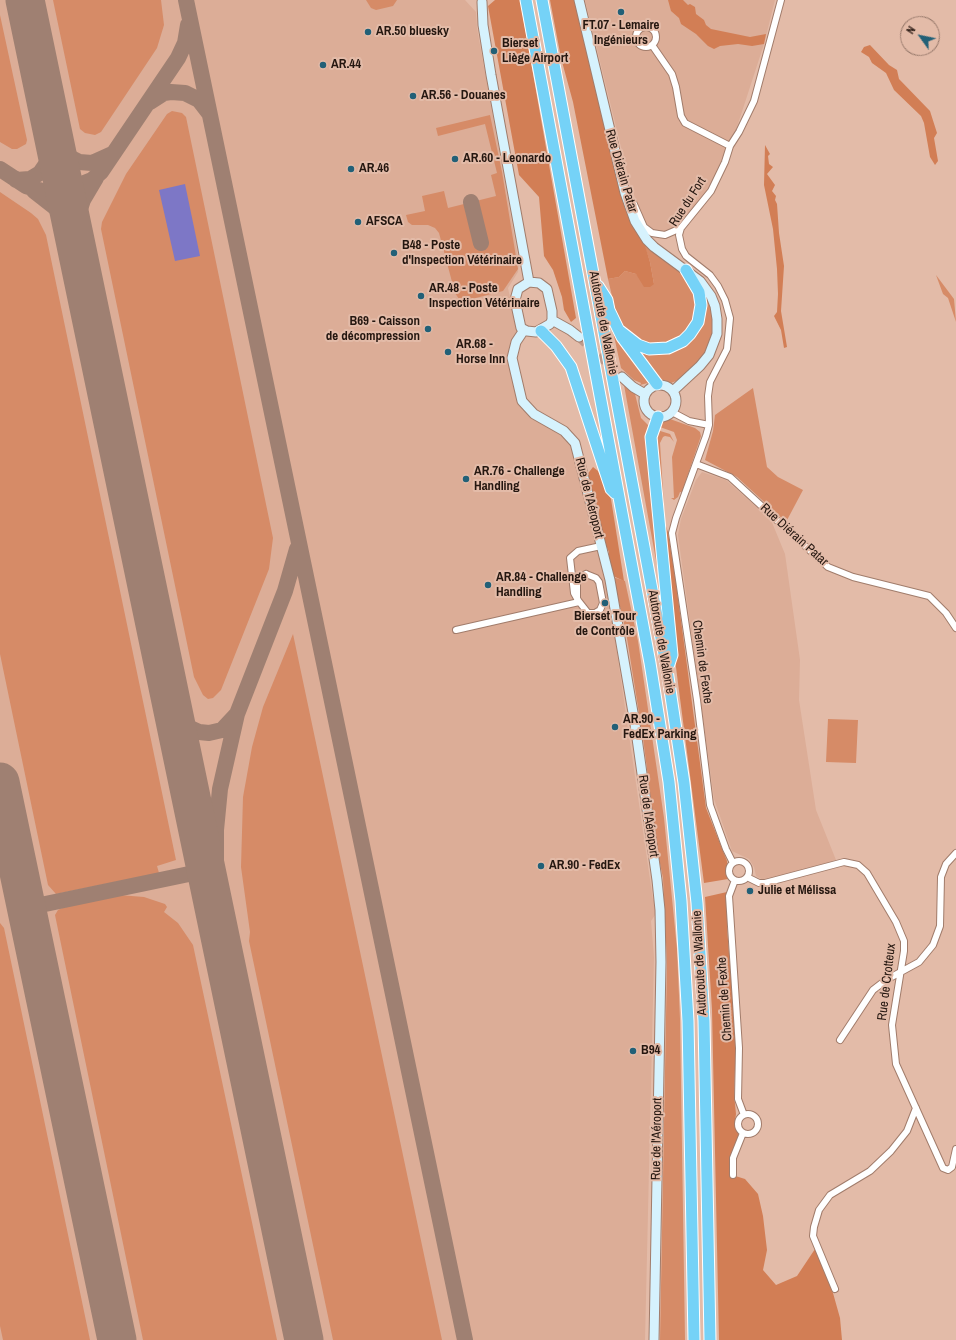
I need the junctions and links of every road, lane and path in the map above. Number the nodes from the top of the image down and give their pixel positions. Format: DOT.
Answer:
graph roads {
  1 [pos="526,0"];
  2 [pos="542,0"];
  3 [pos="579,0"];
  4 [pos="781,0"];
  5 [pos="482,1"];
  6 [pos="652,45"];
  7 [pos="730,146"];
  8 [pos="624,193"];
  9 [pos="681,228"];
  10 [pos="686,270"];
  11 [pos="529,282"];
  12 [pos="595,282"];
  13 [pos="552,320"];
  14 [pos="524,330"];
  15 [pos="541,330"];
  16 [pos="620,331"];
  17 [pos="579,337"];
  18 [pos="622,377"];
  19 [pos="657,384"];
  20 [pos="673,391"];
  21 [pos="645,394"];
  22 [pos="672,412"];
  23 [pos="658,417"];
  24 [pos="709,425"];
  25 [pos="696,464"];
  26 [pos="620,498"];
  27 [pos="601,546"];
  28 [pos="579,602"];
  29 [pos="956,628"];
  30 [pos="456,630"];
  31 [pos="667,670"];
  32 [pos="956,853"];
  33 [pos="734,863"];
  34 [pos="747,877"];
  35 [pos="735,880"];
  36 [pos="901,971"];
  37 [pos="840,1040"];
  38 [pos="916,1108"];
  39 [pos="744,1115"];
  40 [pos="743,1134"];
  41 [pos="956,1149"];
  42 [pos="733,1175"];
  43 [pos="835,1289"];
  44 [pos="654,1340"];
  45 [pos="694,1340"];
  46 [pos="710,1340"];
  1 -- 26 [label="highway, Autoroute de Wallonie"];
  2 -- 12 [label="highway, Autoroute de Wallonie"];
  3 -- 8 [label="street, Rue Diérain Patar"];
  4 -- 7 [label="street, Rue du Fort"];
  5 -- 11 [label="street"];
  6 -- 7 [label="street"];
  7 -- 9 [label="street, Rue du Fort"];
  8 -- 9 [label="street"];
  8 -- 10 [label="street, Rue Diérain Patar"];
  9 -- 24 [label="street, Rue du Fort"];
  10 -- 16 [label="highway"];
  10 -- 20 [label="street, Rue Diérain Patar"];
  11 -- 13 [label="street"];
  11 -- 14 [label="street"];
  12 -- 16 [label="highway"];
  12 -- 31 [label="highway, Autoroute de Wallonie"];
  13 -- 15 [label="street"];
  13 -- 17 [label="street"];
  14 -- 15 [label="street"];
  14 -- 27 [label="street, Rue de l'Aéroport"];
  15 -- 26 [label="highway"];
  16 -- 19 [label="highway"];
  18 -- 21 [label="street"];
  19 -- 20 [label="street"];
  19 -- 21 [label="street"];
  20 -- 22 [label="street"];
  21 -- 23 [label="street"];
  22 -- 23 [label="street"];
  22 -- 24 [label="street"];
  23 -- 31 [label="highway"];
  24 -- 25 [label="street, Rue du Fort"];
  25 -- 29 [label="street, Rue Diérain Patar"];
  25 -- 33 [label="street, Chemin de Fexhe"];
  26 -- 45 [label="highway, Autoroute de Wallonie"];
  27 -- 28 [label="street"];
  27 -- 44 [label="street, Rue de l'Aéroport"];
  28 -- 28 [label="street"];
  28 -- 30 [label="street"];
  31 -- 46 [label="highway, Autoroute de Wallonie"];
  32 -- 36 [label="street"];
  33 -- 34 [label="street"];
  33 -- 35 [label="street, Chemin de Fexhe"];
  34 -- 35 [label="street"];
  34 -- 36 [label="street, Rue de Crotteux"];
  35 -- 39 [label="street, Chemin de Fexhe"];
  36 -- 37 [label="street"];
  36 -- 38 [label="street, Rue de Crotteux"];
  38 -- 41 [label="street, Rue de Crotteux"];
  38 -- 43 [label="street"];
  39 -- 40 [label="street, Chemin de Fexhe"];
  39 -- 40 [label="street"];
  40 -- 42 [label="street, Chemin de Fexhe"];
}
